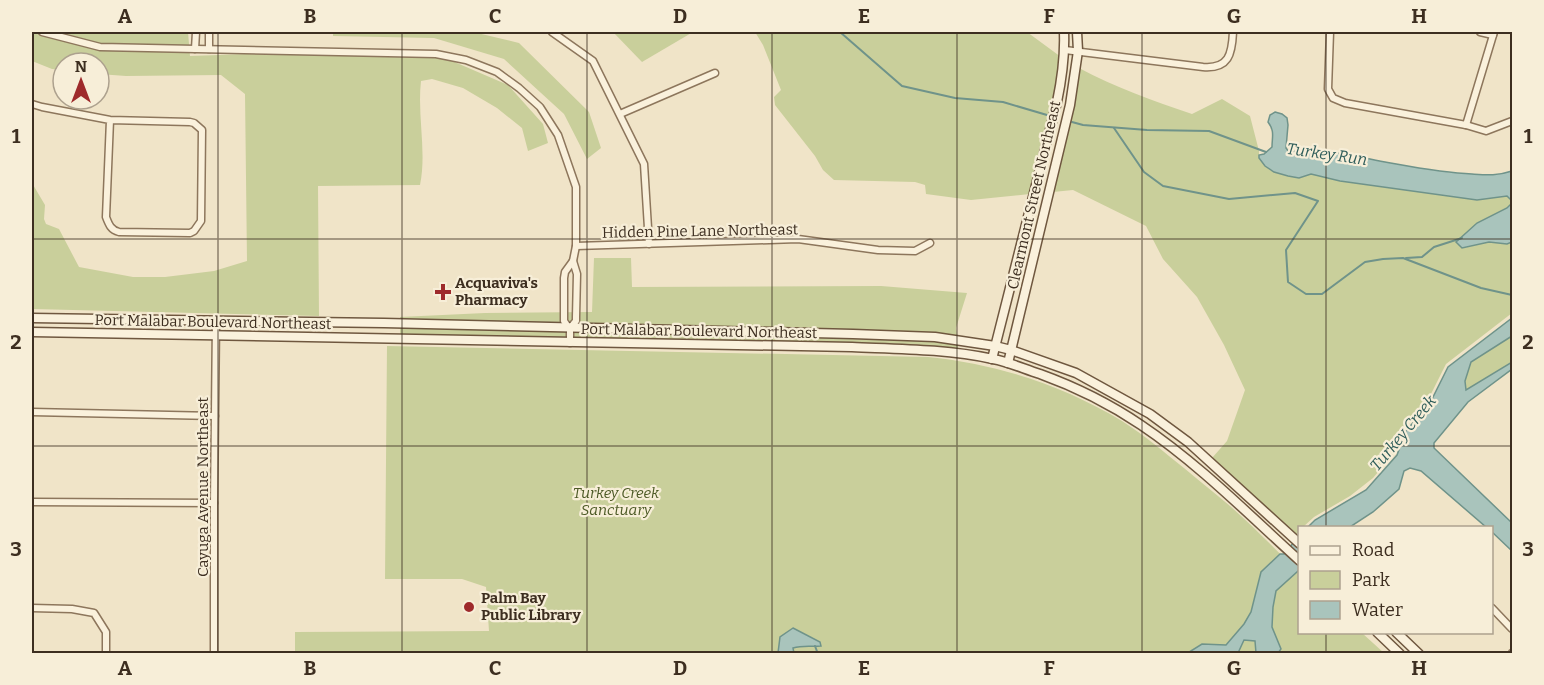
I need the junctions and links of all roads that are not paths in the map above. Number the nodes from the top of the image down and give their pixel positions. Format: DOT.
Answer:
graph roads {
  1 [pos="42,32"];
  2 [pos="196,32"];
  3 [pos="210,32"];
  4 [pos="552,32"];
  5 [pos="1064,32"];
  6 [pos="1077,32"];
  7 [pos="1233,32"];
  8 [pos="1330,32"];
  9 [pos="1480,32"];
  10 [pos="1493,33"];
  11 [pos="195,49"];
  12 [pos="209,49"];
  13 [pos="1065,50"];
  14 [pos="1078,51"];
  15 [pos="715,73"];
  16 [pos="32,104"];
  17 [pos="620,114"];
  18 [pos="110,120"];
  19 [pos="1512,121"];
  20 [pos="1466,125"];
  21 [pos="930,243"];
  22 [pos="649,244"];
  23 [pos="576,246"];
  24 [pos="573,261"];
  25 [pos="32,318"];
  26 [pos="216,321"];
  27 [pos="321,322"];
  28 [pos="570,328"];
  29 [pos="32,332"];
  30 [pos="216,336"];
  31 [pos="321,337"];
  32 [pos="570,343"];
  33 [pos="995,346"];
  34 [pos="1011,350"];
  35 [pos="992,359"];
  36 [pos="1008,363"];
  37 [pos="1076,373"];
  38 [pos="1070,385"];
  39 [pos="32,412"];
  40 [pos="1150,414"];
  41 [pos="215,416"];
  42 [pos="1141,424"];
  43 [pos="32,502"];
  44 [pos="214,503"];
  45 [pos="1298,543"];
  46 [pos="1298,560"];
  47 [pos="32,608"];
  48 [pos="1493,610"];
  49 [pos="1512,629"];
  50 [pos="1378,634"];
  51 [pos="1397,634"];
  52 [pos="106,654"];
  53 [pos="214,654"];
  54 [pos="1400,654"];
  55 [pos="1419,654"];
  1 -- 11 [label="street"];
  2 -- 11 [label="street"];
  3 -- 12 [label="street"];
  4 -- 17 [label="street"];
  5 -- 13 [label="street, Clearmont Street Northeast"];
  6 -- 14 [label="street, Clearmont Street Northeast"];
  7 -- 14 [label="street"];
  8 -- 20 [label="street"];
  9 -- 10 [label="street"];
  10 -- 20 [label="street"];
  11 -- 12 [label="street"];
  12 -- 23 [label="street"];
  13 -- 14 [label="street"];
  13 -- 33 [label="street, Clearmont Street Northeast"];
  14 -- 34 [label="street, Clearmont Street Northeast"];
  15 -- 17 [label="street"];
  16 -- 18 [label="street"];
  17 -- 22 [label="street"];
  18 -- 18 [label="street"];
  19 -- 20 [label="street"];
  21 -- 22 [label="street, Hidden Pine Lane Northeast"];
  22 -- 23 [label="street, Hidden Pine Lane Northeast"];
  23 -- 24 [label="street"];
  24 -- 28 [label="street"];
  24 -- 28 [label="street"];
  25 -- 26 [label="street, Port Malabar Boulevard Northeast"];
  26 -- 27 [label="street, Port Malabar Boulevard Northeast"];
  26 -- 30 [label="street, Cayuga Avenue Northeast"];
  27 -- 28 [label="street, Port Malabar Boulevard Northeast"];
  27 -- 31 [label="street"];
  28 -- 32 [label="street"];
  28 -- 33 [label="street, Port Malabar Boulevard Northeast"];
  29 -- 30 [label="street, Port Malabar Boulevard Northeast"];
  30 -- 31 [label="street, Port Malabar Boulevard Northeast"];
  30 -- 41 [label="street, Cayuga Avenue Northeast"];
  31 -- 32 [label="street, Port Malabar Boulevard Northeast"];
  32 -- 35 [label="street, Port Malabar Boulevard Northeast"];
  33 -- 34 [label="street, Port Malabar Boulevard Northeast"];
  33 -- 35 [label="street, Clearmont Street Northeast"];
  34 -- 36 [label="street, Clearmont Street Northeast"];
  34 -- 37 [label="street, Port Malabar Boulevard Northeast"];
  35 -- 36 [label="street, Port Malabar Boulevard Northeast"];
  36 -- 38 [label="street, Port Malabar Boulevard Northeast"];
  37 -- 38 [label="street"];
  37 -- 40 [label="street, Port Malabar Boulevard Northeast"];
  38 -- 42 [label="street, Port Malabar Boulevard Northeast"];
  39 -- 41 [label="street"];
  40 -- 42 [label="street"];
  40 -- 45 [label="street, Port Malabar Boulevard Northeast"];
  41 -- 44 [label="street, Cayuga Avenue Northeast"];
  42 -- 46 [label="street, Port Malabar Boulevard Northeast"];
  43 -- 44 [label="street"];
  44 -- 53 [label="street, Cayuga Avenue Northeast"];
  47 -- 52 [label="street"];
  48 -- 49 [label="street"];
  50 -- 54 [label="street"];
  51 -- 55 [label="street"];
}
